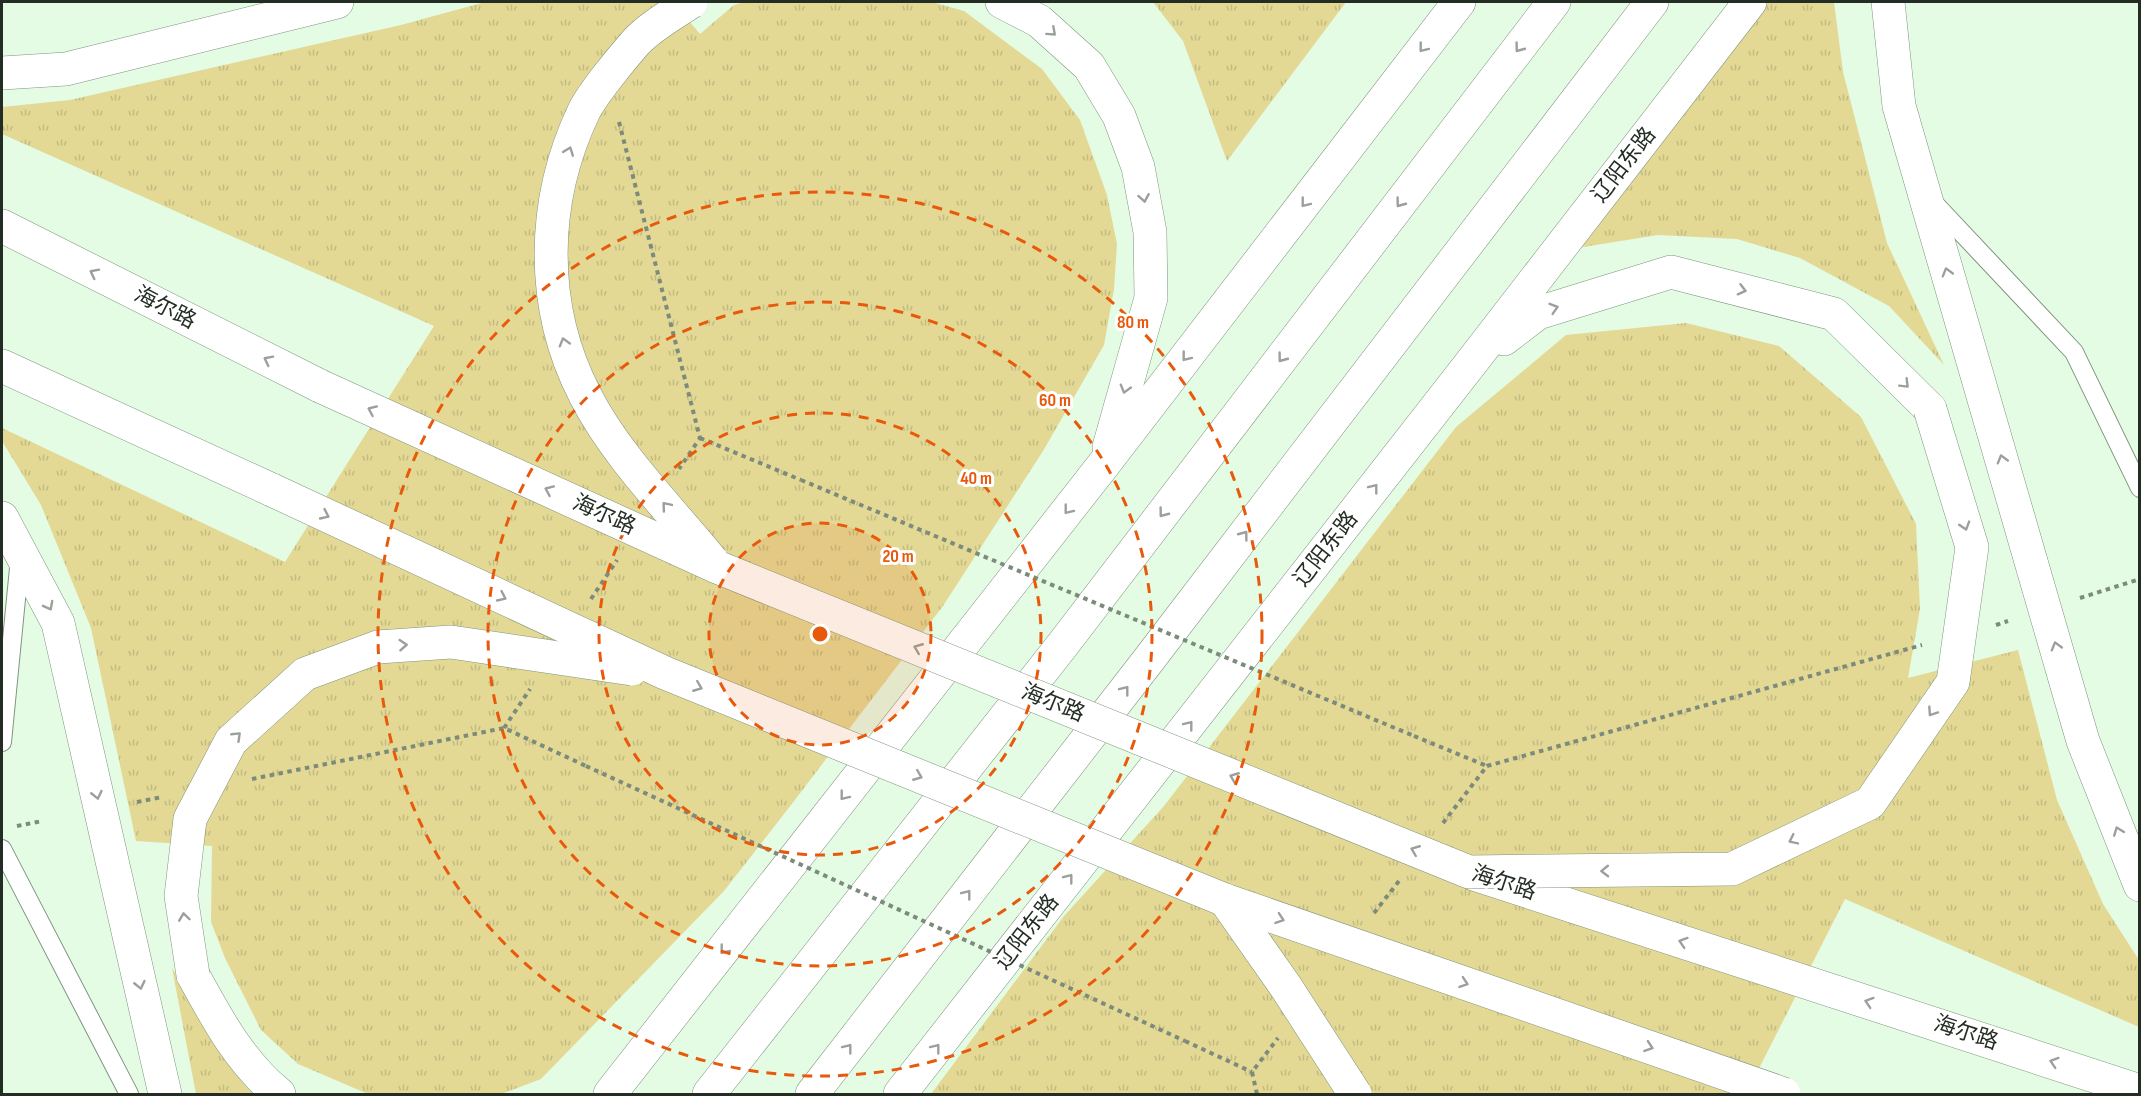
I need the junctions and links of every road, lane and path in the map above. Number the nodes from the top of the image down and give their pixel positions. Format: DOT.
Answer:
graph roads {
  1 [pos="337,2"];
  2 [pos="691,2"];
  3 [pos="1002,2"];
  4 [pos="1459,2"];
  5 [pos="1554,2"];
  6 [pos="1652,2"];
  7 [pos="1750,2"];
  8 [pos="1888,2"];
  9 [pos="2,73"];
  10 [pos="616,110"];
  11 [pos="1924,192"];
  12 [pos="2,226"];
  13 [pos="1471,363"];
  14 [pos="2,366"];
  15 [pos="700,438"];
  16 [pos="1104,464"];
  17 [pos="674,477"];
  18 [pos="2139,488"];
  19 [pos="2,518"];
  20 [pos="20,553"];
  21 [pos="621,554"];
  22 [pos="717,567"];
  23 [pos="2139,579"];
  24 [pos="2080,598"];
  25 [pos="589,603"];
  26 [pos="2008,621"];
  27 [pos="1986,627"];
  28 [pos="1932,643"];
  29 [pos="665,674"];
  30 [pos="536,680"];
  31 [pos="504,729"];
  32 [pos="2,742"];
  33 [pos="240,782"];
  34 [pos="171,795"];
  35 [pos="137,802"];
  36 [pos="42,821"];
  37 [pos="12,828"];
  38 [pos="2,849"];
  39 [pos="1469,873"];
  40 [pos="2139,885"];
  41 [pos="1225,900"];
  42 [pos="2125,1085"];
  43 [pos="901,1093"];
  44 [pos="129,1095"];
  45 [pos="165,1095"];
  46 [pos="279,1095"];
  47 [pos="610,1095"];
  48 [pos="709,1095"];
  49 [pos="812,1095"];
  50 [pos="1257,1095"];
  51 [pos="1355,1095"];
  52 [pos="1784,1095"];
  1 -- 9 [label="main road"];
  22 -- 2 [label="main road, one-way, bridge"];
  3 -- 16 [label="main road, one-way"];
  4 -- 16 [label="main road, one-way"];
  5 -- 48 [label="main road, one-way"];
  49 -- 6 [label="main road, one-way"];
  7 -- 13 [label="main road, 辽阳东路"];
  8 -- 11 [label="main road"];
  10 -- 15 [label="path"];
  11 -- 18 [label="lane"];
  40 -- 11 [label="main road, one-way"];
  22 -- 12 [label="main road, 海尔路, one-way, bridge"];
  13 -- 39 [label="main road, one-way, bridge"];
  43 -- 13 [label="main road, 辽阳东路, one-way"];
  14 -- 29 [label="main road, one-way, bridge"];
  15 -- 17 [label="path"];
  15 -- 28 [label="path, bridge"];
  16 -- 47 [label="main road, one-way"];
  19 -- 20 [label="main road"];
  20 -- 32 [label="lane"];
  20 -- 45 [label="main road, one-way"];
  21 -- 25 [label="path"];
  39 -- 22 [label="main road, 海尔路, one-way, bridge"];
  23 -- 24 [label="path"];
  26 -- 27 [label="path"];
  29 -- 41 [label="main road, one-way, bridge"];
  46 -- 29 [label="main road, one-way, bridge"];
  30 -- 31 [label="path"];
  31 -- 33 [label="path"];
  31 -- 50 [label="path, bridge"];
  34 -- 35 [label="path"];
  36 -- 37 [label="path"];
  38 -- 44 [label="lane"];
  42 -- 39 [label="main road, 海尔路, one-way"];
  41 -- 51 [label="main road, bridge"];
  41 -- 52 [label="main road, one-way, bridge"];
}
